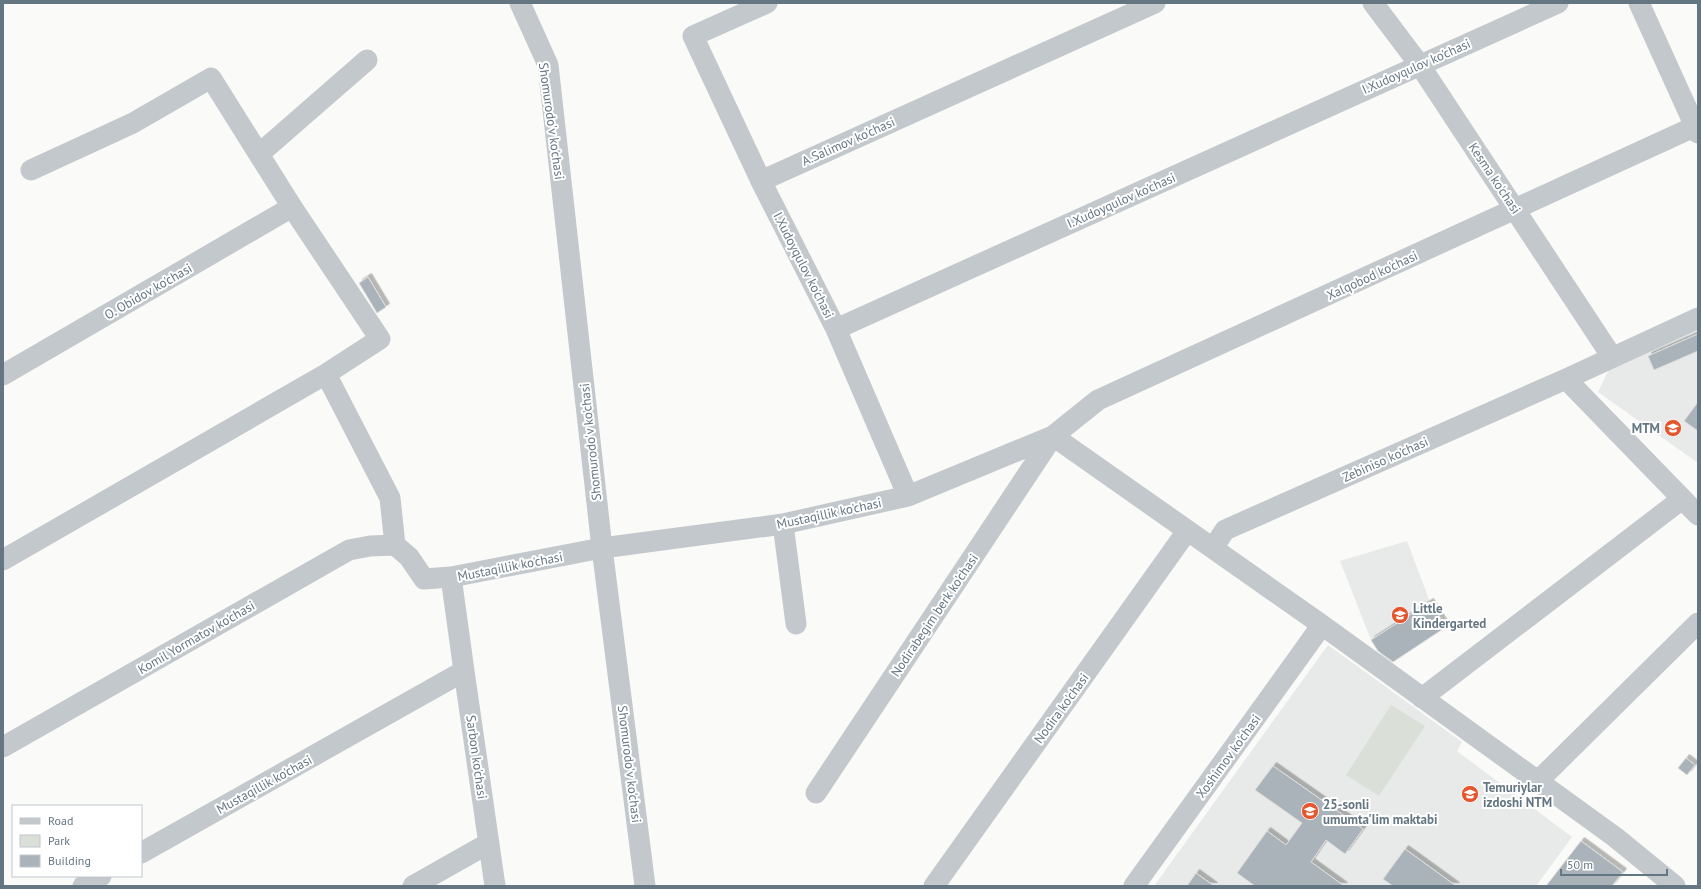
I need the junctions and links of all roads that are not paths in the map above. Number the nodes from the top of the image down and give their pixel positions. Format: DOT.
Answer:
graph roads {
  1 [pos="520,3"];
  2 [pos="767,3"];
  3 [pos="1155,3"];
  4 [pos="1373,3"];
  5 [pos="1558,3"];
  6 [pos="1639,3"];
  7 [pos="367,60"];
  8 [pos="1419,64"];
  9 [pos="1697,128"];
  10 [pos="259,154"];
  11 [pos="31,170"];
  12 [pos="761,181"];
  13 [pos="292,207"];
  14 [pos="1516,209"];
  15 [pos="1698,318"];
  16 [pos="836,329"];
  17 [pos="1612,358"];
  18 [pos="326,374"];
  19 [pos="3,375"];
  20 [pos="1566,379"];
  21 [pos="1053,436"];
  22 [pos="908,496"];
  23 [pos="1682,499"];
  24 [pos="1698,515"];
  25 [pos="783,524"];
  26 [pos="1187,531"];
  27 [pos="395,545"];
  28 [pos="602,548"];
  29 [pos="1213,548"];
  30 [pos="3,560"];
  31 [pos="451,577"];
  32 [pos="1698,623"];
  33 [pos="796,624"];
  34 [pos="1322,625"];
  35 [pos="464,671"];
  36 [pos="1422,698"];
  37 [pos="3,747"];
  38 [pos="1538,781"];
  39 [pos="816,793"];
  40 [pos="489,843"];
  41 [pos="142,852"];
  42 [pos="99,877"];
  43 [pos="83,886"];
  44 [pos="413,886"];
  45 [pos="495,886"];
  46 [pos="645,886"];
  47 [pos="934,886"];
  48 [pos="1134,886"];
  49 [pos="1675,886"];
  1 -- 28 [label="street, Shomurodo'v ko'chasi"];
  2 -- 12 [label="street"];
  3 -- 12 [label="street, A.Salimov ko'chasi"];
  4 -- 8 [label="street, Kesma ko'chasi"];
  5 -- 8 [label="street, I.Xudoyqulov ko'chasi"];
  6 -- 9 [label="street"];
  7 -- 10 [label="street"];
  8 -- 14 [label="street, Kesma ko'chasi"];
  8 -- 16 [label="street, I.Xudoyqulov ko'chasi"];
  9 -- 14 [label="street, Xalqobod ko'chasi"];
  10 -- 11 [label="street"];
  10 -- 13 [label="street"];
  12 -- 16 [label="street, I.Xudoyqulov ko'chasi"];
  13 -- 18 [label="street"];
  13 -- 19 [label="street, O. Obidov ko'chasi"];
  14 -- 17 [label="street, Kesma ko'chasi"];
  14 -- 21 [label="street, Xalqobod ko'chasi"];
  15 -- 17 [label="street, Zebiniso ko'chasi"];
  16 -- 22 [label="street"];
  17 -- 20 [label="street, Zebiniso ko'chasi"];
  18 -- 27 [label="street"];
  18 -- 30 [label="street"];
  20 -- 23 [label="street"];
  20 -- 29 [label="street, Zebiniso ko'chasi"];
  21 -- 22 [label="street, Mustaqillik ko'chasi"];
  21 -- 26 [label="street"];
  21 -- 39 [label="street, Nodirabegim berk ko'chasi"];
  22 -- 25 [label="street, Mustaqillik ko'chasi"];
  23 -- 24 [label="street"];
  23 -- 36 [label="street"];
  25 -- 28 [label="street, Mustaqillik ko'chasi"];
  25 -- 33 [label="street"];
  26 -- 29 [label="street"];
  26 -- 47 [label="street, Nodira ko'chasi"];
  27 -- 31 [label="street"];
  27 -- 37 [label="street, Komil Yormatov ko'chasi"];
  28 -- 31 [label="street, Mustaqillik ko'chasi"];
  28 -- 46 [label="street, Shomurodo'v ko'chasi"];
  29 -- 34 [label="street"];
  31 -- 35 [label="street, Mustaqillik ko'chasi"];
  32 -- 38 [label="street"];
  34 -- 36 [label="street"];
  34 -- 48 [label="street, Xoshimov ko'chasi"];
  35 -- 40 [label="street, Sarbon ko'chasi"];
  35 -- 41 [label="street, Mustaqillik ko'chasi"];
  36 -- 38 [label="street"];
  38 -- 49 [label="street"];
  40 -- 44 [label="street"];
  40 -- 45 [label="street, Sarbon ko'chasi"];
  42 -- 43 [label="street"];
}
